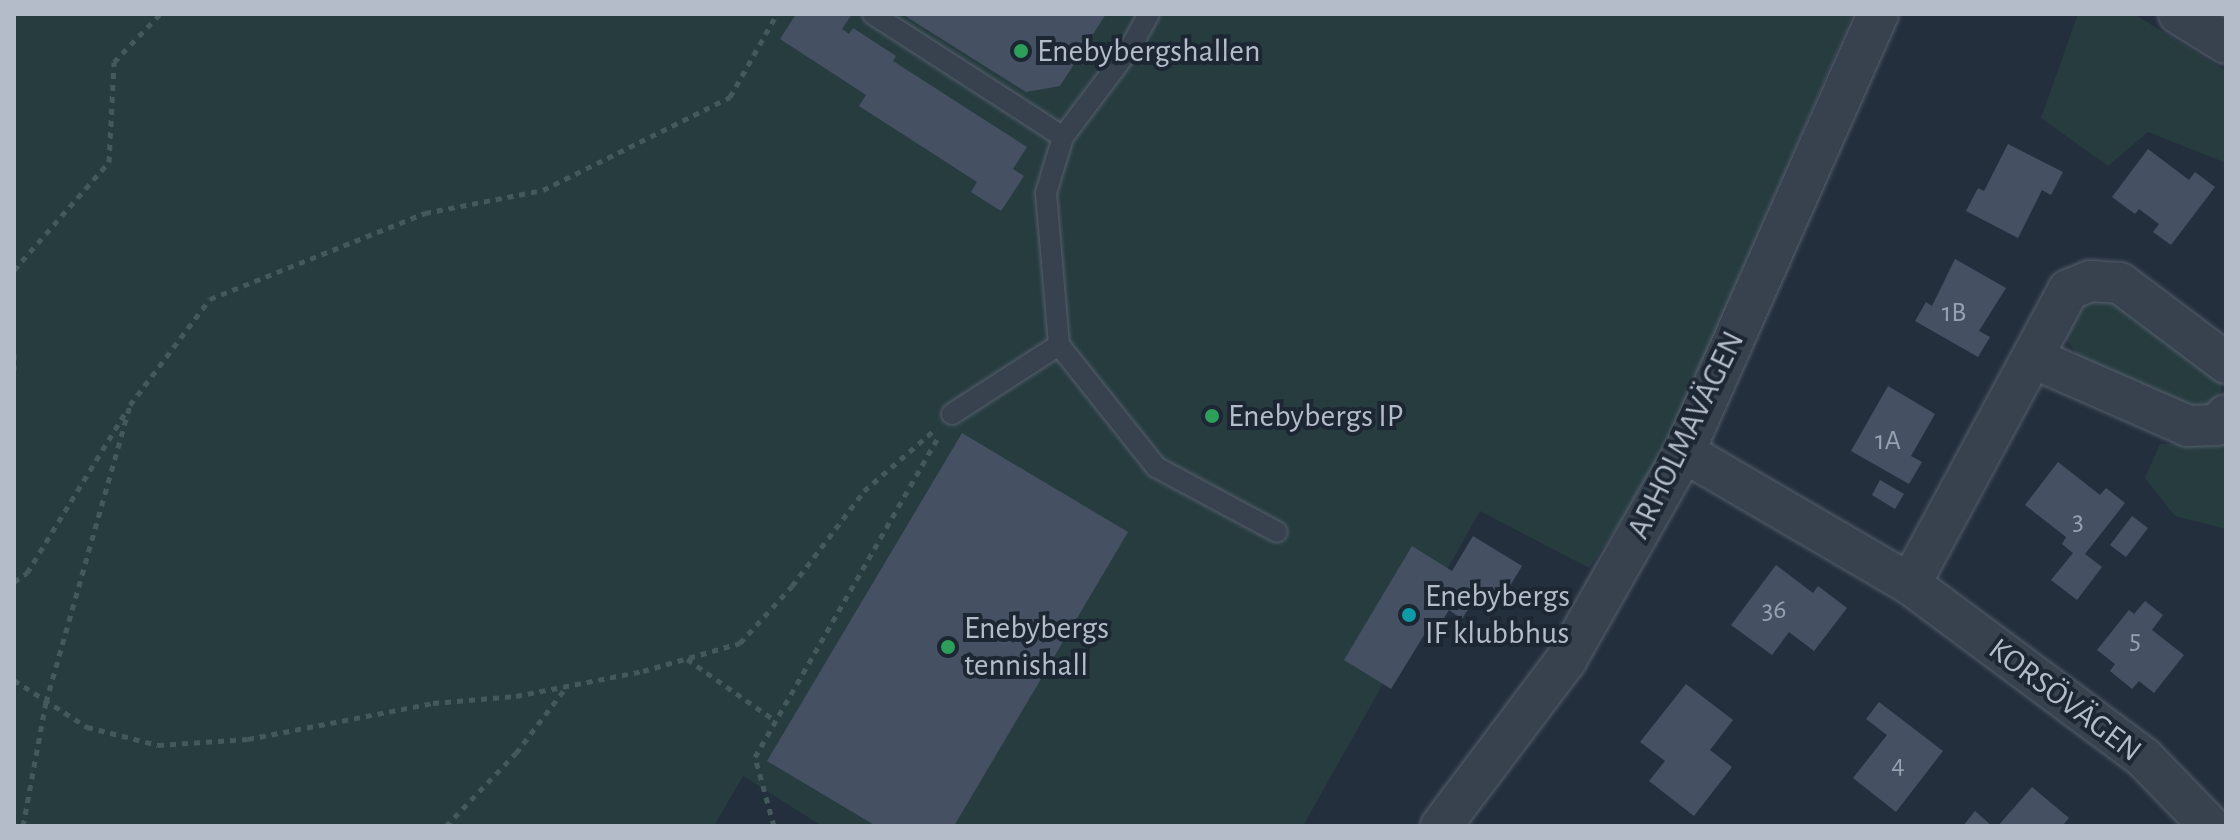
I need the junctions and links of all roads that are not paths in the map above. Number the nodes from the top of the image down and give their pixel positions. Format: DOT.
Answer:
graph roads {
  1 [pos="873,14"];
  2 [pos="1149,14"];
  3 [pos="1878,14"];
  4 [pos="2179,14"];
  5 [pos="2226,43"];
  6 [pos="1063,137"];
  7 [pos="1059,345"];
  8 [pos="2033,358"];
  9 [pos="2226,363"];
  10 [pos="952,414"];
  11 [pos="2226,415"];
  12 [pos="1684,452"];
  13 [pos="1277,532"];
  14 [pos="1910,584"];
  15 [pos="1441,826"];
  16 [pos="2210,826"];
  1 -- 6 [label="lane"];
  2 -- 6 [label="lane"];
  3 -- 12 [label="street, ARHOLMAVÄGEN"];
  4 -- 5 [label="street"];
  6 -- 7 [label="lane"];
  7 -- 10 [label="lane"];
  7 -- 13 [label="lane"];
  8 -- 9 [label="street"];
  8 -- 11 [label="street"];
  8 -- 14 [label="street"];
  12 -- 14 [label="street, KORSÖVÄGEN"];
  12 -- 15 [label="street, ARHOLMAVÄGEN"];
  14 -- 16 [label="street, KORSÖVÄGEN"];
}
